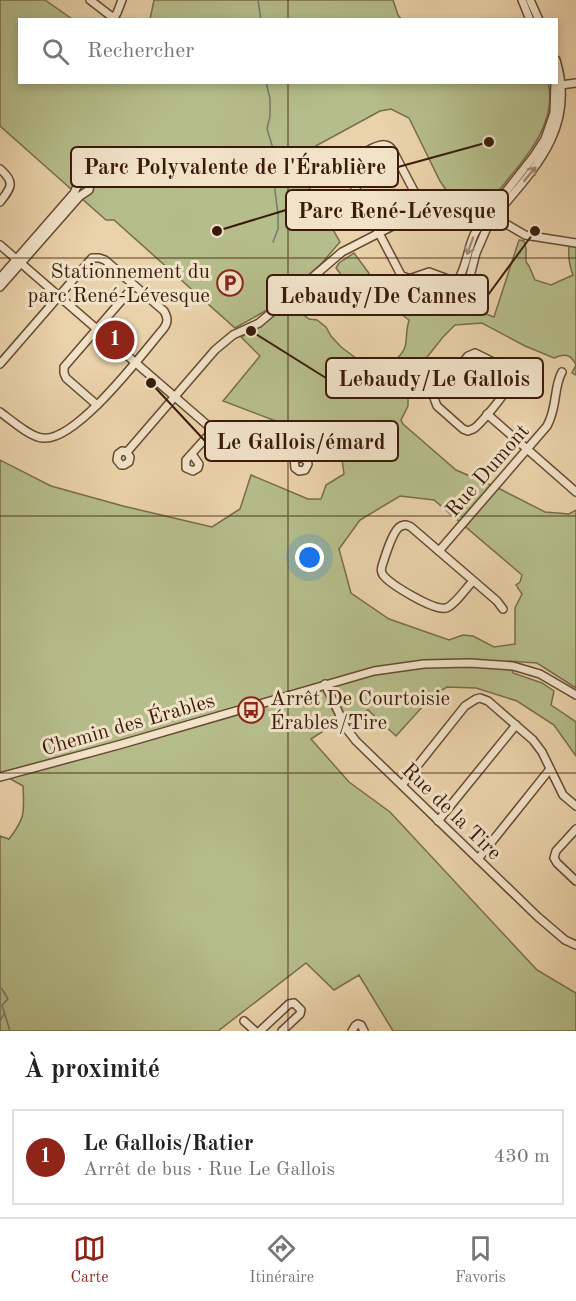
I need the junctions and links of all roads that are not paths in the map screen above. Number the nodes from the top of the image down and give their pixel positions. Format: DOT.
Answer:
graph roads {
  1 [pos="90,0"];
  2 [pos="122,0"];
  3 [pos="522,0"];
  4 [pos="530,0"];
  5 [pos="113,18"];
  6 [pos="114,18"];
  7 [pos="529,18"];
  8 [pos="538,18"];
  9 [pos="576,83"];
  10 [pos="558,84"];
  11 [pos="0,169"];
  12 [pos="0,202"];
  13 [pos="424,210"];
  14 [pos="490,215"];
  15 [pos="379,232"];
  16 [pos="576,243"];
  17 [pos="0,245"];
  18 [pos="19,261"];
  19 [pos="0,278"];
  20 [pos="134,286"];
  21 [pos="0,287"];
  22 [pos="58,296"];
  23 [pos="97,329"];
  24 [pos="135,363"];
  25 [pos="0,364"];
  26 [pos="562,372"];
  27 [pos="175,397"];
  28 [pos="97,405"];
  29 [pos="0,412"];
  30 [pos="487,414"];
  31 [pos="213,430"];
  32 [pos="528,449"];
  33 [pos="128,452"];
  34 [pos="192,454"];
  35 [pos="294,458"];
  36 [pos="576,492"];
  37 [pos="439,551"];
  38 [pos="473,581"];
  39 [pos="503,609"];
  40 [pos="325,684"];
  41 [pos="576,695"];
  42 [pos="516,725"];
  43 [pos="550,769"];
  44 [pos="0,777"];
  45 [pos="402,785"];
  46 [pos="576,806"];
  47 [pos="438,821"];
  48 [pos="576,829"];
  49 [pos="478,859"];
  50 [pos="576,881"];
  51 [pos="576,945"];
  52 [pos="244,1021"];
  53 [pos="255,1031"];
  54 [pos="260,1031"];
  55 [pos="282,1031"];
  56 [pos="352,1031"];
  57 [pos="364,1031"];
  1 -- 5 [label="street"];
  2 -- 6 [label="street"];
  3 -- 7 [label="street"];
  4 -- 8 [label="street"];
  9 -- 10 [label="street"];
  10 -- 14 [label="street"];
  11 -- 12 [label="street"];
  13 -- 14 [label="street"];
  13 -- 15 [label="street"];
  13 -- 15 [label="street"];
  14 -- 15 [label="street"];
  14 -- 16 [label="street"];
  15 -- 27 [label="street"];
  17 -- 18 [label="street"];
  18 -- 18 [label="street"];
  18 -- 19 [label="street"];
  18 -- 21 [label="street"];
  18 -- 22 [label="street"];
  20 -- 22 [label="street"];
  20 -- 23 [label="street"];
  20 -- 24 [label="street"];
  22 -- 23 [label="street"];
  22 -- 25 [label="street"];
  23 -- 24 [label="street"];
  23 -- 28 [label="street"];
  24 -- 27 [label="street"];
  24 -- 28 [label="street"];
  26 -- 32 [label="street, Rue Dumont"];
  27 -- 31 [label="street"];
  27 -- 33 [label="street"];
  28 -- 29 [label="street"];
  30 -- 30 [label="street"];
  30 -- 32 [label="street"];
  31 -- 34 [label="street"];
  31 -- 35 [label="street"];
  32 -- 36 [label="street"];
  32 -- 37 [label="street, Rue Dumont"];
  37 -- 38 [label="street"];
  37 -- 38 [label="street"];
  38 -- 39 [label="street"];
  40 -- 41 [label="street, Chemin des Érables"];
  40 -- 44 [label="street, Chemin des Érables"];
  40 -- 45 [label="street, Rue de la Tire"];
  42 -- 43 [label="street"];
  42 -- 45 [label="street"];
  42 -- 47 [label="street"];
  43 -- 46 [label="street"];
  43 -- 49 [label="street"];
  45 -- 47 [label="street, Rue de la Tire"];
  47 -- 49 [label="street, Rue de la Tire"];
  48 -- 50 [label="street"];
  49 -- 51 [label="street, Rue de la Tire"];
  52 -- 53 [label="street"];
  54 -- 55 [label="street"];
  56 -- 57 [label="street"];
}
